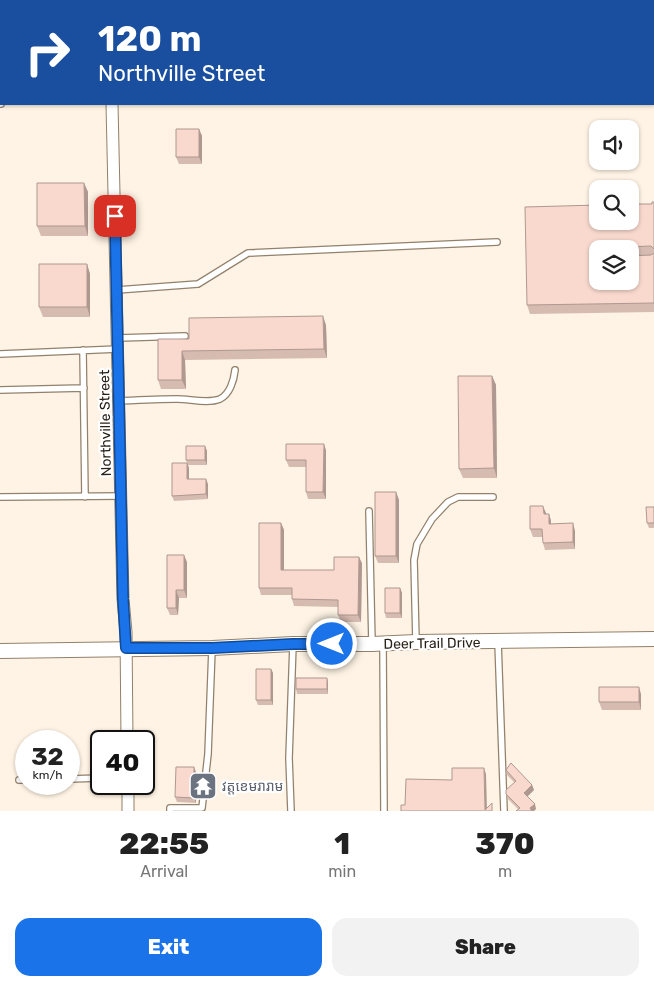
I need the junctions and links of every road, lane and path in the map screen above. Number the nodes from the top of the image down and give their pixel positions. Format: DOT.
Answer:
graph roads {
  1 [pos="112,105"];
  2 [pos="497,242"];
  3 [pos="117,290"];
  4 [pos="185,336"];
  5 [pos="118,344"];
  6 [pos="83,350"];
  7 [pos="0,354"];
  8 [pos="235,370"];
  9 [pos="84,388"];
  10 [pos="0,390"];
  11 [pos="119,401"];
  12 [pos="122,496"];
  13 [pos="0,497"];
  14 [pos="85,497"];
  15 [pos="493,497"];
  16 [pos="369,511"];
  17 [pos="654,639"];
  18 [pos="416,642"];
  19 [pos="498,642"];
  20 [pos="293,644"];
  21 [pos="377,644"];
  22 [pos="126,648"];
  23 [pos="212,648"];
  24 [pos="0,651"];
  25 [pos="127,730"];
  26 [pos="128,795"];
  27 [pos="128,811"];
  28 [pos="170,811"];
  29 [pos="291,811"];
  30 [pos="384,811"];
  31 [pos="504,811"];
  1 -- 3 [label="street, Northville Street"];
  2 -- 3 [label="lane"];
  3 -- 5 [label="street, Northville Street"];
  4 -- 5 [label="lane"];
  5 -- 6 [label="lane"];
  5 -- 11 [label="street, Northville Street"];
  6 -- 7 [label="lane"];
  6 -- 9 [label="lane"];
  8 -- 11 [label="lane"];
  9 -- 10 [label="lane"];
  9 -- 14 [label="lane"];
  11 -- 12 [label="street, Northville Street"];
  12 -- 14 [label="lane"];
  12 -- 22 [label="street, Northville Street"];
  13 -- 14 [label="lane"];
  15 -- 18 [label="lane"];
  16 -- 21 [label="lane"];
  17 -- 19 [label="street, Deer Trail Drive"];
  18 -- 19 [label="street, Deer Trail Drive"];
  18 -- 21 [label="street, Deer Trail Drive"];
  19 -- 31 [label="lane"];
  20 -- 21 [label="street, Deer Trail Drive"];
  20 -- 23 [label="street, Deer Trail Drive"];
  20 -- 29 [label="lane"];
  21 -- 30 [label="lane"];
  22 -- 23 [label="street, Deer Trail Drive"];
  22 -- 24 [label="street, Deer Trail Drive"];
  22 -- 25 [label="street, Northville Street"];
  23 -- 28 [label="lane"];
  26 -- 27 [label="street"];
}
